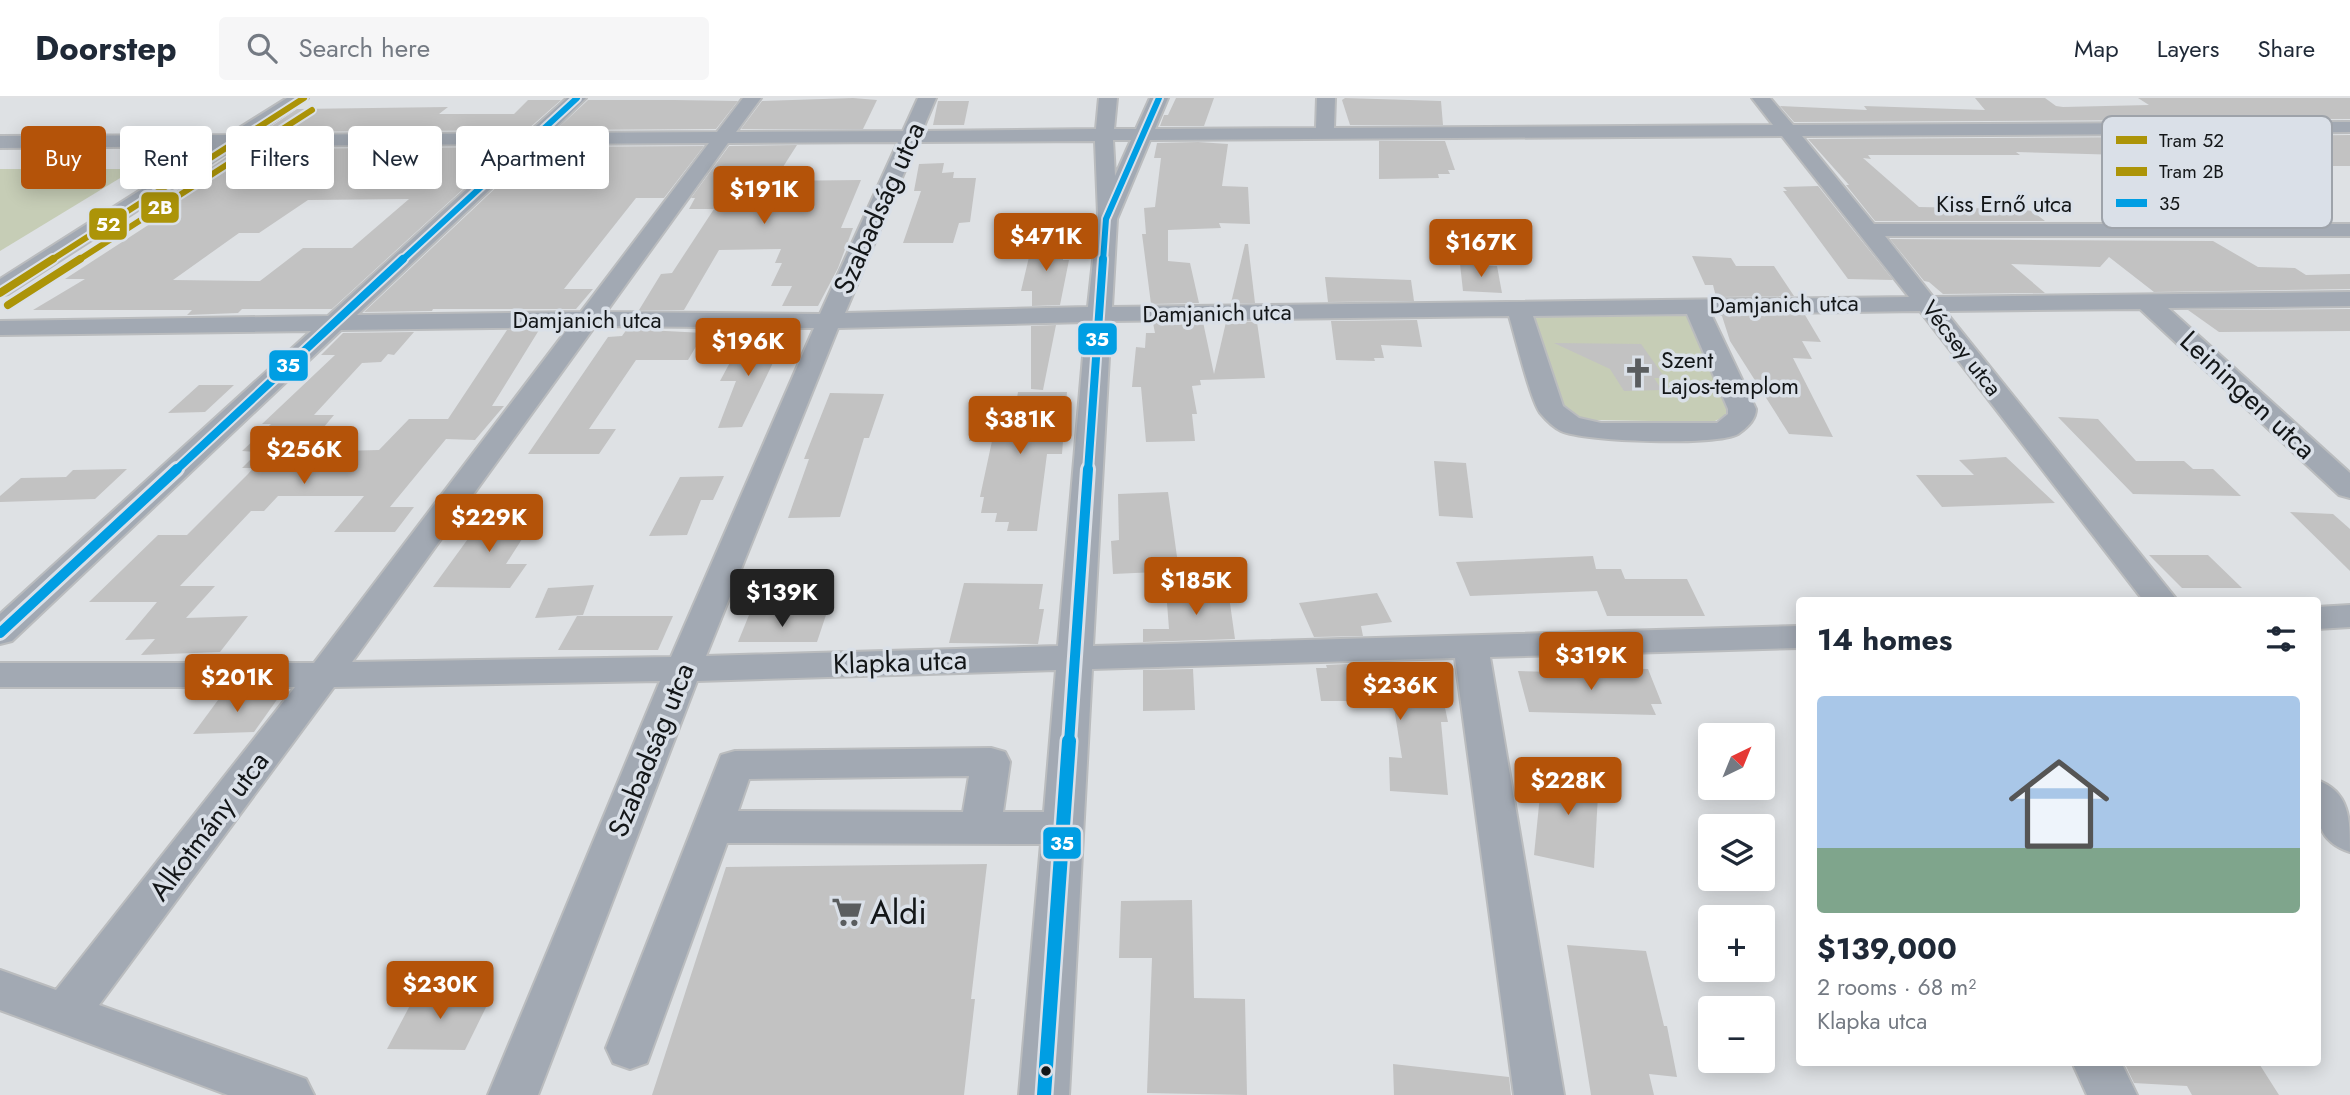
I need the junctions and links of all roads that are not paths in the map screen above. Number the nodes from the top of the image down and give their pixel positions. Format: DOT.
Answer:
graph roads {
  1 [pos="299,98"];
  2 [pos="577,98"];
  3 [pos="752,98"];
  4 [pos="927,98"];
  5 [pos="1108,98"];
  6 [pos="1159,98"];
  7 [pos="1326,98"];
  8 [pos="1761,98"];
  9 [pos="256,126"];
  10 [pos="547,126"];
  11 [pos="2332,127"];
  12 [pos="2350,127"];
  13 [pos="2102,128"];
  14 [pos="1786,131"];
  15 [pos="1325,133"];
  16 [pos="1104,136"];
  17 [pos="1143,136"];
  18 [pos="723,138"];
  19 [pos="911,138"];
  20 [pos="456,139"];
  21 [pos="609,139"];
  22 [pos="226,140"];
  23 [pos="334,140"];
  24 [pos="0,142"];
  25 [pos="226,145"];
  26 [pos="479,189"];
  27 [pos="1106,219"];
  28 [pos="1868,230"];
  29 [pos="2350,230"];
  30 [pos="0,289"];
  31 [pos="2350,299"];
  32 [pos="2146,301"];
  33 [pos="1926,303"];
  34 [pos="1695,305"];
  35 [pos="1519,309"];
  36 [pos="1101,314"];
  37 [pos="588,319"];
  38 [pos="829,321"];
  39 [pos="334,322"];
  40 [pos="0,328"];
  41 [pos="2350,489"];
  42 [pos="2158,597"];
  43 [pos="2350,617"];
  44 [pos="2321,618"];
  45 [pos="0,633"];
  46 [pos="1796,637"];
  47 [pos="1471,645"];
  48 [pos="1074,656"];
  49 [pos="683,669"];
  50 [pos="0,675"];
  51 [pos="324,675"];
  52 [pos="2321,800"];
  53 [pos="713,827"];
  54 [pos="980,828"];
  55 [pos="1063,828"];
  56 [pos="2350,836"];
  57 [pos="0,990"];
  58 [pos="66,1013"];
  59 [pos="630,1048"];
  60 [pos="2098,1066"];
  61 [pos="289,1095"];
  62 [pos="513,1095"];
  63 [pos="1044,1095"];
  64 [pos="1539,1095"];
  65 [pos="2112,1095"];
  1 -- 9 [label="street"];
  2 -- 10 [label="street"];
  3 -- 18 [label="street, Alkotmány utca"];
  4 -- 19 [label="street, Szabadság utca"];
  5 -- 16 [label="street"];
  6 -- 17 [label="street"];
  7 -- 15 [label="street"];
  8 -- 14 [label="street, Vécsey utca"];
  11 -- 12 [label="street"];
  13 -- 14 [label="street"];
  14 -- 15 [label="street"];
  14 -- 28 [label="street, Vécsey utca"];
  15 -- 17 [label="street"];
  16 -- 17 [label="street"];
  16 -- 19 [label="street"];
  16 -- 27 [label="street"];
  17 -- 27 [label="street"];
  18 -- 19 [label="street"];
  18 -- 21 [label="street"];
  18 -- 37 [label="street, Alkotmány utca"];
  19 -- 38 [label="street, Szabadság utca"];
  20 -- 23 [label="street"];
  22 -- 24 [label="street"];
  25 -- 30 [label="street"];
  26 -- 39 [label="street"];
  27 -- 36 [label="street"];
  28 -- 29 [label="street, Kiss Ernő utca"];
  28 -- 33 [label="street, Vécsey utca"];
  31 -- 32 [label="street, Damjanich utca"];
  32 -- 33 [label="street, Damjanich utca"];
  32 -- 41 [label="street, Leiningen utca"];
  33 -- 34 [label="street, Damjanich utca"];
  33 -- 42 [label="street, Vécsey utca"];
  34 -- 35 [label="street, Damjanich utca"];
  34 -- 35 [label="street"];
  35 -- 36 [label="street, Damjanich utca"];
  36 -- 38 [label="street, Damjanich utca"];
  36 -- 48 [label="street"];
  37 -- 38 [label="street, Damjanich utca"];
  37 -- 39 [label="street, Damjanich utca"];
  37 -- 51 [label="street, Alkotmány utca"];
  38 -- 49 [label="street, Szabadság utca"];
  39 -- 40 [label="street, Damjanich utca"];
  39 -- 45 [label="street"];
  43 -- 44 [label="street"];
  46 -- 47 [label="street, Klapka utca"];
  47 -- 48 [label="street, Klapka utca"];
  47 -- 64 [label="street"];
  48 -- 49 [label="street, Klapka utca"];
  48 -- 55 [label="street"];
  49 -- 51 [label="street, Klapka utca"];
  49 -- 62 [label="street, Szabadság utca"];
  50 -- 51 [label="street, Klapka utca"];
  51 -- 58 [label="street, Alkotmány utca"];
  52 -- 56 [label="street"];
  53 -- 54 [label="street"];
  53 -- 54 [label="street"];
  53 -- 59 [label="street"];
  54 -- 55 [label="street"];
  55 -- 63 [label="street"];
  57 -- 58 [label="street"];
  58 -- 61 [label="street"];
  60 -- 65 [label="street"];
}
